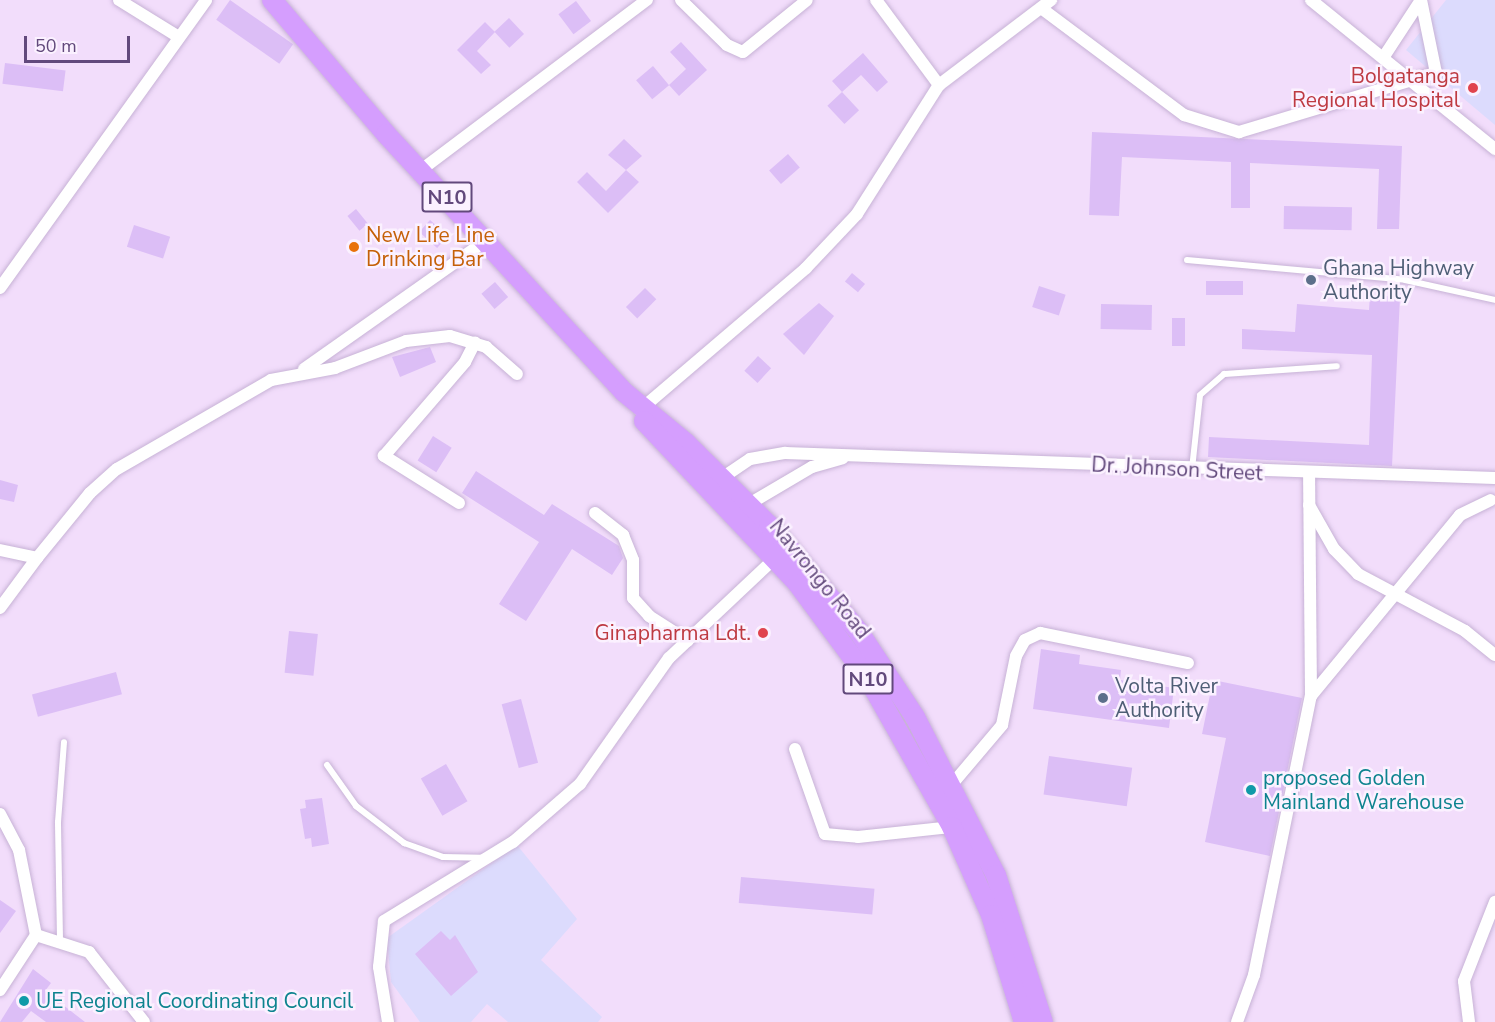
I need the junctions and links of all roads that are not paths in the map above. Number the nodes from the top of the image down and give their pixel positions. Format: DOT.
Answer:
graph roads {
  1 [pos="119,0"];
  2 [pos="206,0"];
  3 [pos="272,0"];
  4 [pos="647,0"];
  5 [pos="681,0"];
  6 [pos="807,0"];
  7 [pos="1311,0"];
  8 [pos="1421,0"];
  9 [pos="883,3"];
  10 [pos="1046,4"];
  11 [pos="179,37"];
  12 [pos="1383,58"];
  13 [pos="1408,78"];
  14 [pos="939,86"];
  15 [pos="1495,149"];
  16 [pos="421,170"];
  17 [pos="487,240"];
  18 [pos="1187,260"];
  19 [pos="0,288"];
  20 [pos="1495,300"];
  21 [pos="475,342"];
  22 [pos="1337,366"];
  23 [pos="303,370"];
  24 [pos="517,374"];
  25 [pos="641,409"];
  26 [pos="859,454"];
  27 [pos="1192,469"];
  28 [pos="1309,475"];
  29 [pos="1490,478"];
  30 [pos="715,482"];
  31 [pos="1493,502"];
  32 [pos="459,503"];
  33 [pos="1309,504"];
  34 [pos="742,509"];
  35 [pos="595,513"];
  36 [pos="0,550"];
  37 [pos="37,558"];
  38 [pos="775,558"];
  39 [pos="1397,597"];
  40 [pos="0,608"];
  41 [pos="688,641"];
  42 [pos="1495,656"];
  43 [pos="1188,663"];
  44 [pos="1311,696"];
  45 [pos="64,742"];
  46 [pos="795,749"];
  47 [pos="327,765"];
  48 [pos="952,783"];
  49 [pos="938,799"];
  50 [pos="0,814"];
  51 [pos="952,827"];
  52 [pos="485,858"];
  53 [pos="1495,902"];
  54 [pos="36,934"];
  55 [pos="60,939"];
  56 [pos="0,990"];
  57 [pos="144,1022"];
  58 [pos="388,1022"];
  59 [pos="1024,1022"];
  60 [pos="1043,1022"];
  61 [pos="1237,1022"];
  62 [pos="1469,1022"];
  1 -- 11 [label="street"];
  2 -- 11 [label="street"];
  3 -- 16 [label="highway, N10"];
  4 -- 16 [label="street"];
  5 -- 6 [label="street"];
  7 -- 12 [label="street"];
  8 -- 12 [label="street"];
  8 -- 13 [label="street"];
  9 -- 14 [label="street"];
  10 -- 13 [label="street"];
  10 -- 14 [label="street"];
  11 -- 19 [label="street"];
  12 -- 13 [label="street"];
  13 -- 15 [label="street"];
  14 -- 25 [label="street"];
  16 -- 17 [label="highway, N10"];
  17 -- 23 [label="street"];
  17 -- 25 [label="highway, Navrongo Road / N10"];
  18 -- 20 [label="lane"];
  21 -- 23 [label="street"];
  21 -- 24 [label="street"];
  21 -- 32 [label="street"];
  22 -- 27 [label="lane"];
  23 -- 37 [label="street"];
  25 -- 30 [label="highway, Navrongo Road / N10"];
  26 -- 27 [label="street, Dr. Johnson Street"];
  26 -- 30 [label="street, Dr. Johnson Street"];
  26 -- 34 [label="street, Dr. Johnson Street"];
  27 -- 28 [label="street, Dr. Johnson Street"];
  28 -- 29 [label="street, Dr. Johnson Street"];
  28 -- 33 [label="street"];
  29 -- 31 [label="street"];
  30 -- 34 [label="highway, Navrongo Road / N10"];
  31 -- 39 [label="street"];
  33 -- 39 [label="street"];
  33 -- 44 [label="street"];
  34 -- 38 [label="highway, Navrongo Road / N10"];
  34 -- 48 [label="highway, Navrongo Road / N10"];
  35 -- 41 [label="street"];
  36 -- 37 [label="street"];
  37 -- 40 [label="street"];
  38 -- 41 [label="street"];
  38 -- 49 [label="highway, Navrongo Road / N10"];
  39 -- 42 [label="street"];
  39 -- 44 [label="street"];
  41 -- 52 [label="street"];
  43 -- 48 [label="street"];
  44 -- 61 [label="street"];
  45 -- 55 [label="lane"];
  46 -- 51 [label="street"];
  47 -- 52 [label="lane"];
  48 -- 49 [label="street"];
  48 -- 60 [label="highway, Navrongo Road / N10"];
  49 -- 51 [label="highway, Navrongo Road / N10"];
  50 -- 54 [label="street"];
  51 -- 59 [label="highway, Navrongo Road / N10"];
  52 -- 58 [label="street"];
  53 -- 62 [label="street"];
  54 -- 55 [label="street"];
  54 -- 56 [label="street"];
  55 -- 57 [label="street"];
}
